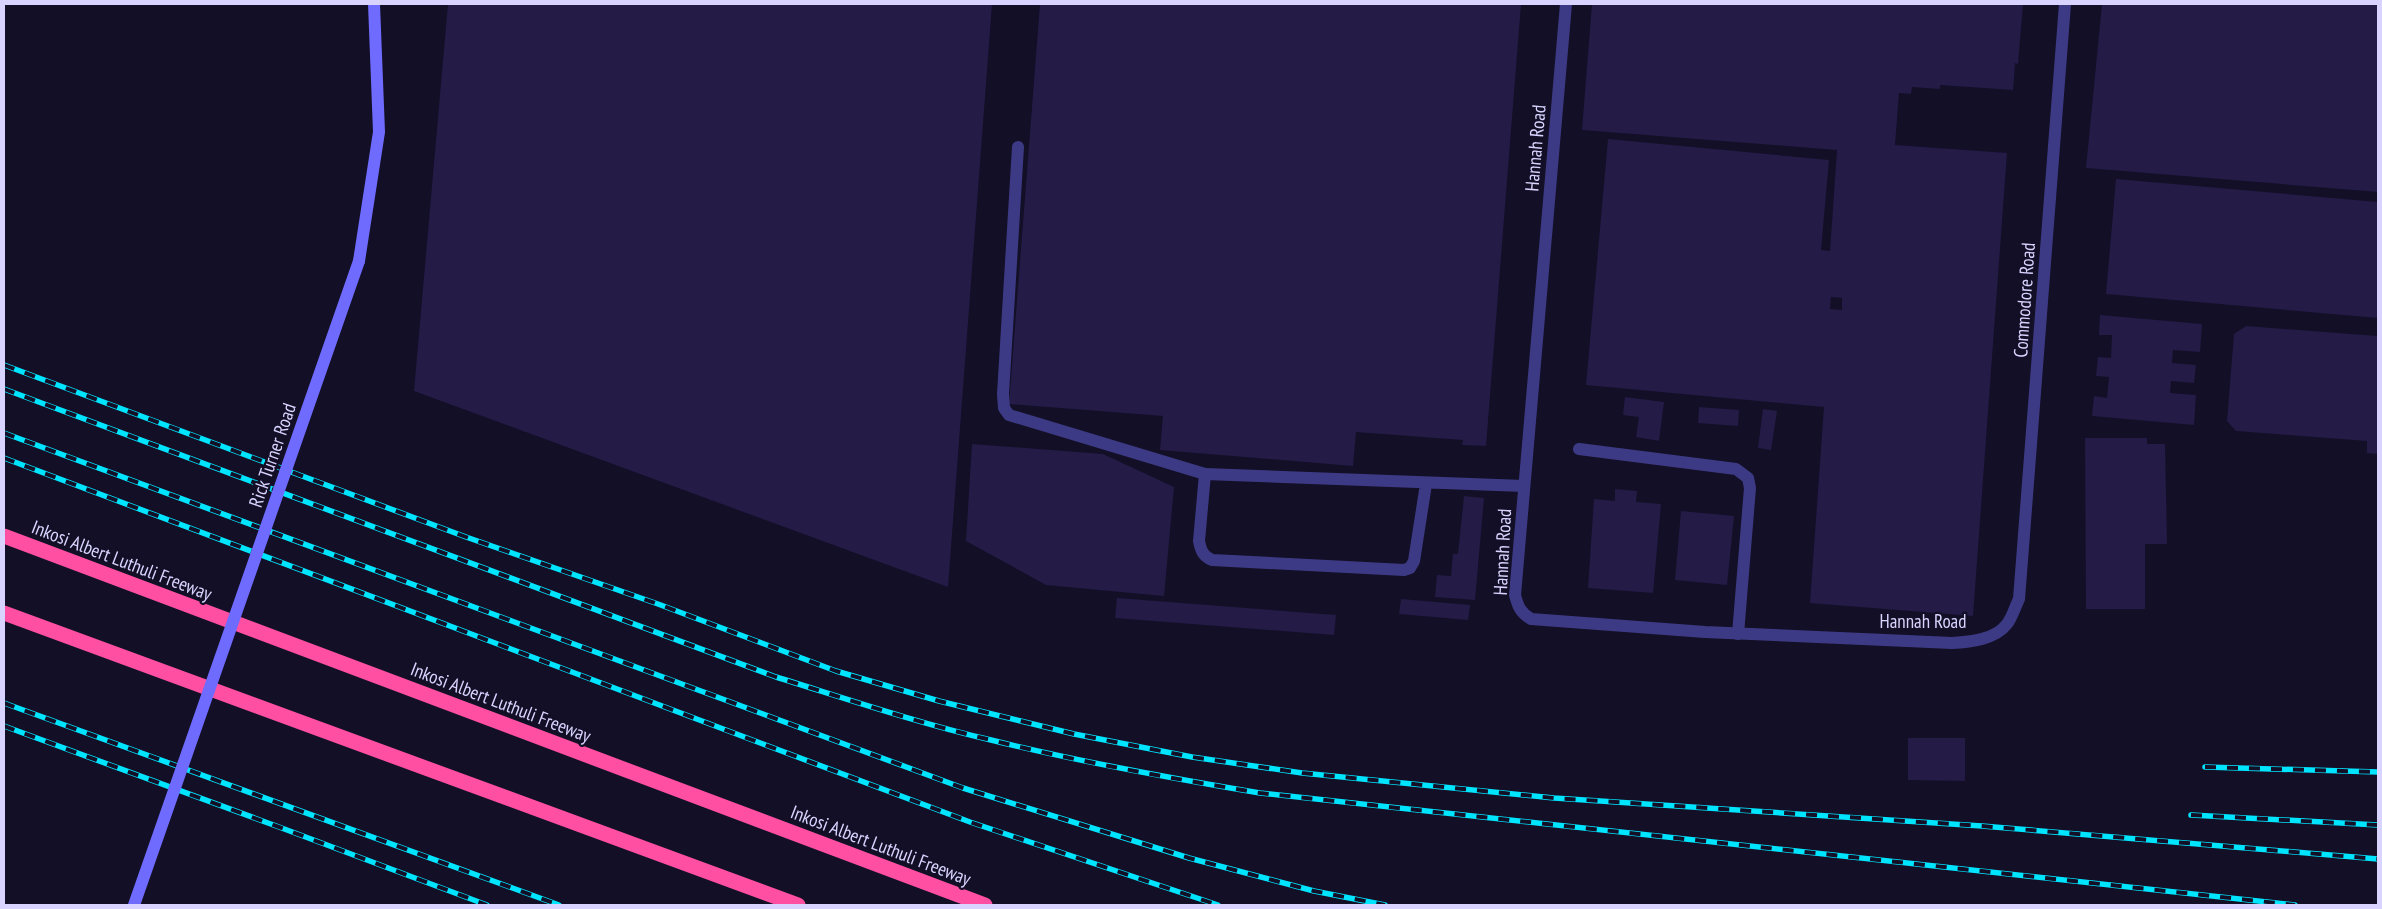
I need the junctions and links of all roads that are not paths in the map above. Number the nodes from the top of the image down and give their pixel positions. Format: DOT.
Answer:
graph roads {
  1 [pos="374,4"];
  2 [pos="1566,4"];
  3 [pos="2065,4"];
  4 [pos="1018,147"];
  5 [pos="1579,449"];
  6 [pos="1205,474"];
  7 [pos="1426,484"];
  8 [pos="1524,486"];
  9 [pos="4,536"];
  10 [pos="2019,600"];
  11 [pos="4,612"];
  12 [pos="1738,634"];
  13 [pos="134,905"];
  14 [pos="798,905"];
  15 [pos="985,905"];
  1 -- 13 [label="street, Rick Turner Road, bridge"];
  2 -- 8 [label="lane, Hannah Road"];
  3 -- 10 [label="lane, Commodore Road"];
  4 -- 6 [label="lane"];
  5 -- 12 [label="lane"];
  6 -- 7 [label="lane"];
  6 -- 7 [label="lane"];
  7 -- 8 [label="lane"];
  8 -- 12 [label="lane, Hannah Road"];
  9 -- 15 [label="highway, Inkosi Albert Luthuli Freeway"];
  10 -- 12 [label="lane, Hannah Road"];
  11 -- 14 [label="highway"];
}
